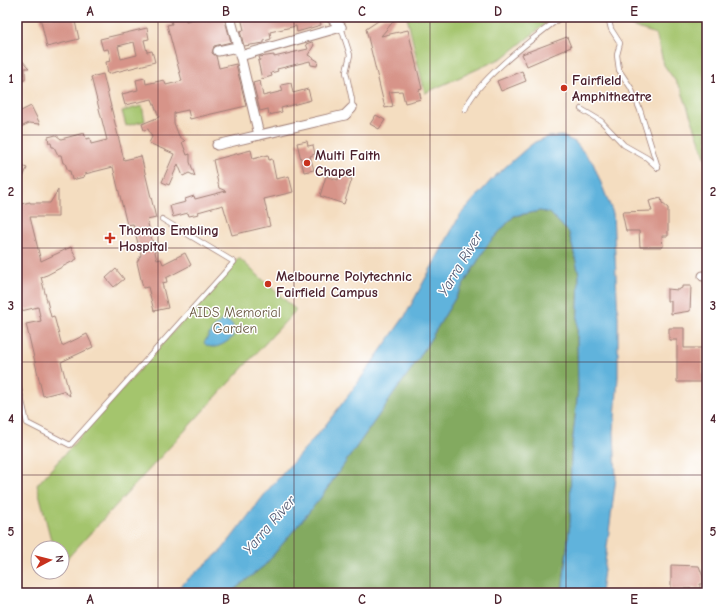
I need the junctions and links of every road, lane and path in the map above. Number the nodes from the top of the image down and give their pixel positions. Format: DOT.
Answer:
graph roads {
  1 [pos="230,17"];
  2 [pos="330,17"];
  3 [pos="339,17"];
  4 [pos="560,17"];
  5 [pos="608,17"];
  6 [pos="341,27"];
  7 [pos="218,51"];
  8 [pos="239,53"];
  9 [pos="352,108"];
  10 [pos="581,109"];
  11 [pos="466,110"];
  12 [pos="259,135"];
  13 [pos="217,145"];
  14 [pos="162,219"];
  15 [pos="17,380"];
  1 -- 8 [label="street"];
  2 -- 6 [label="street"];
  3 -- 6 [label="street"];
  4 -- 11 [label="lane"];
  5 -- 10 [label="lane"];
  6 -- 8 [label="street"];
  6 -- 9 [label="lane"];
  7 -- 8 [label="street"];
  8 -- 12 [label="street"];
  9 -- 12 [label="street"];
  12 -- 13 [label="street"];
  14 -- 15 [label="lane"];
}
